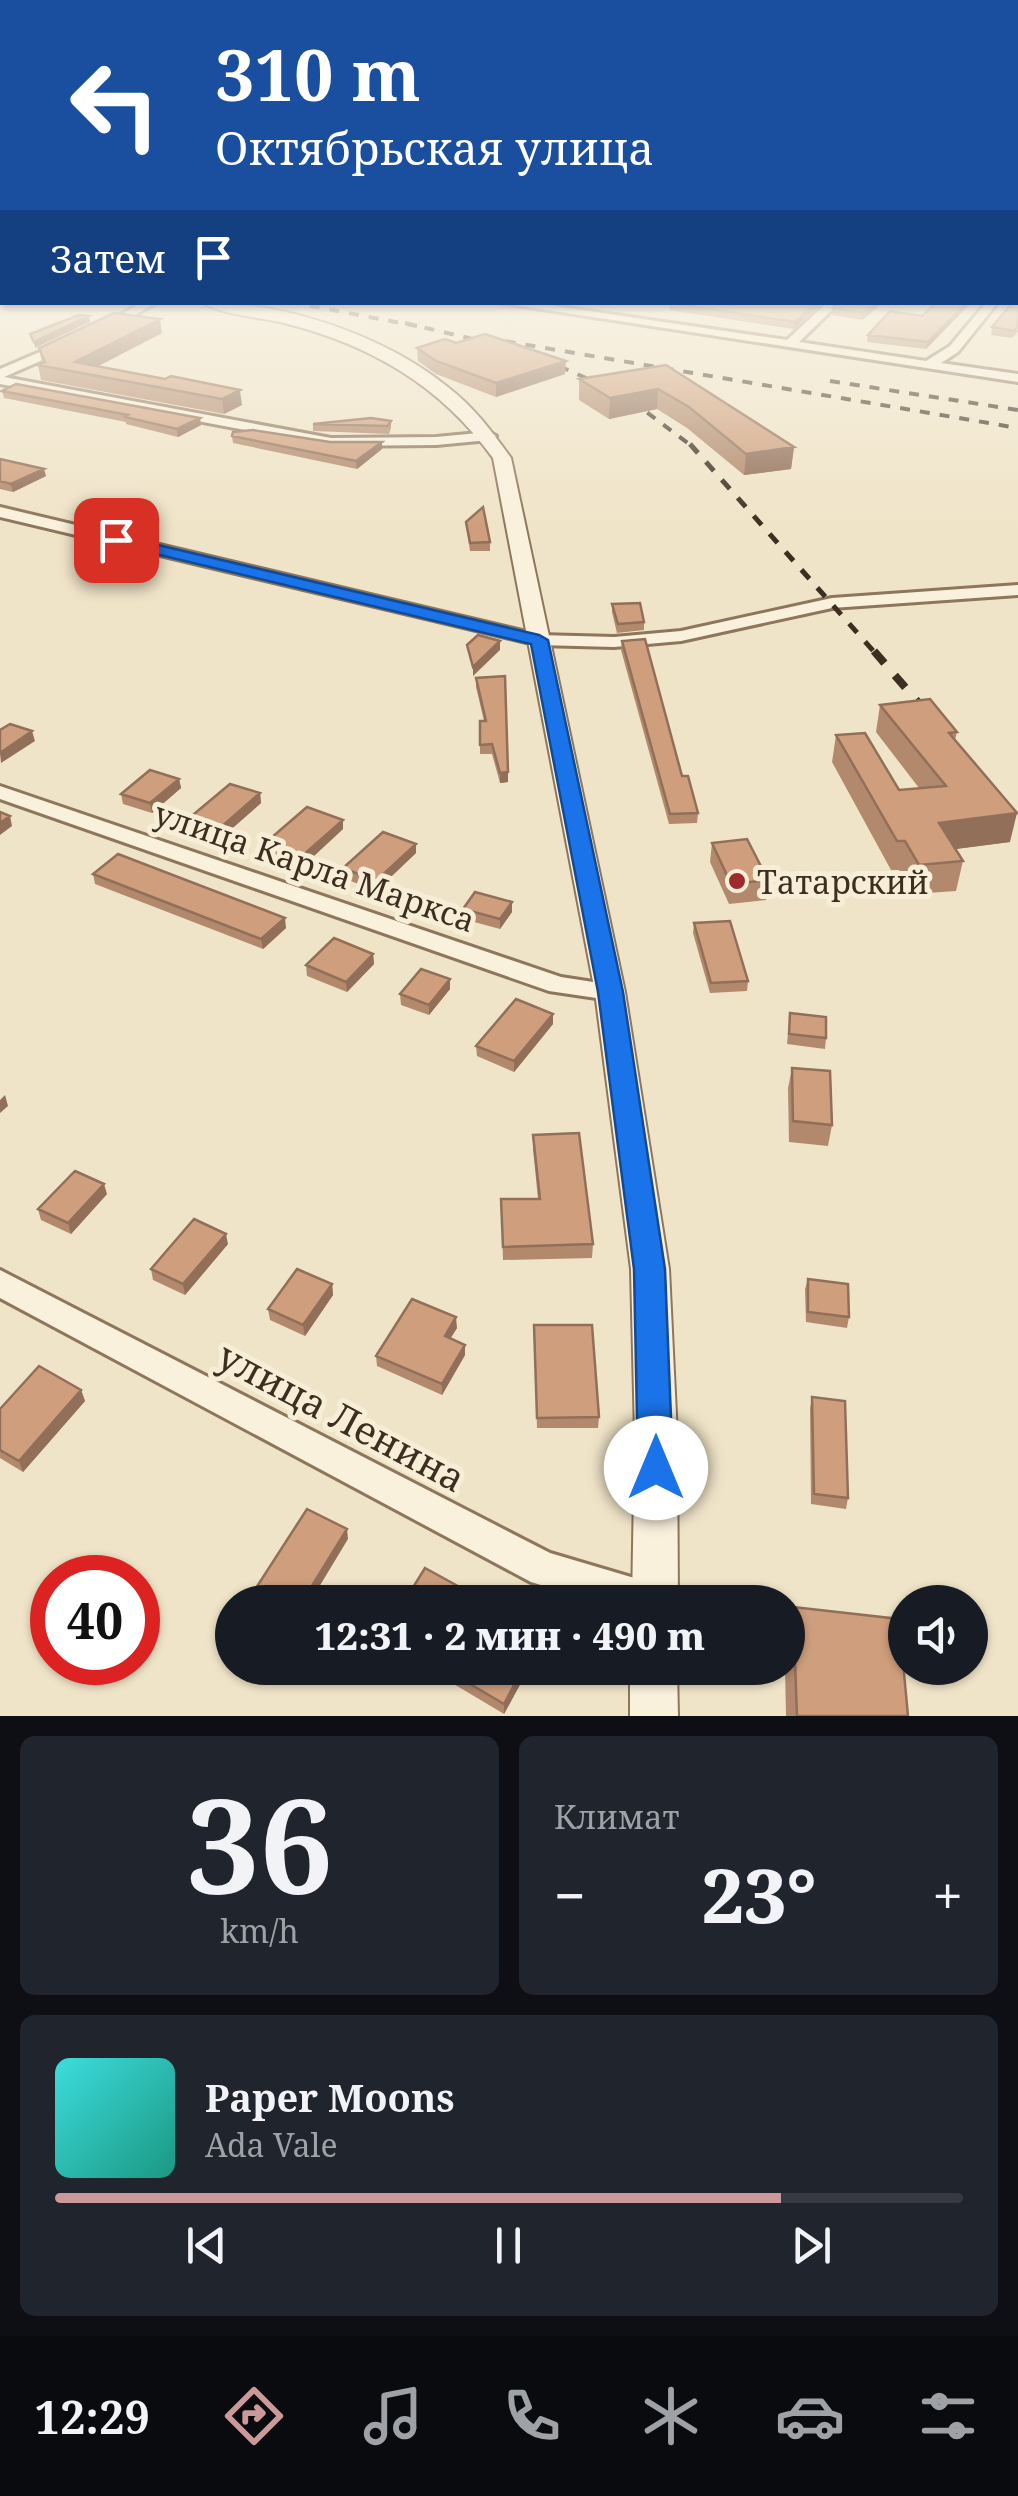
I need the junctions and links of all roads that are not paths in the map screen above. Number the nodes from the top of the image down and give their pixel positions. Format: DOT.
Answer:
graph roads {
  1 [pos="24,365"];
  2 [pos="406,365"];
  3 [pos="937,365"];
  4 [pos="0,377"];
  5 [pos="1018,378"];
  6 [pos="489,436"];
  7 [pos="0,512"];
  8 [pos="1018,590"];
  9 [pos="988,591"];
  10 [pos="1018,601"];
  11 [pos="539,640"];
  12 [pos="0,792"];
  13 [pos="610,992"];
  14 [pos="0,1283"];
  15 [pos="597,1585"];
  16 [pos="654,1585"];
  17 [pos="654,1685"];
  18 [pos="654,1716"];
  1 -- 4 [label="street"];
  2 -- 6 [label="street"];
  3 -- 5 [label="street"];
  4 -- 6 [label="street"];
  6 -- 11 [label="street"];
  7 -- 11 [label="street"];
  8 -- 9 [label="street"];
  9 -- 10 [label="street"];
  9 -- 11 [label="street"];
  11 -- 13 [label="street"];
  12 -- 13 [label="street, улица Карла Маркса"];
  13 -- 16 [label="street"];
  14 -- 15 [label="street, улица Ленина"];
  17 -- 18 [label="street"];
}
